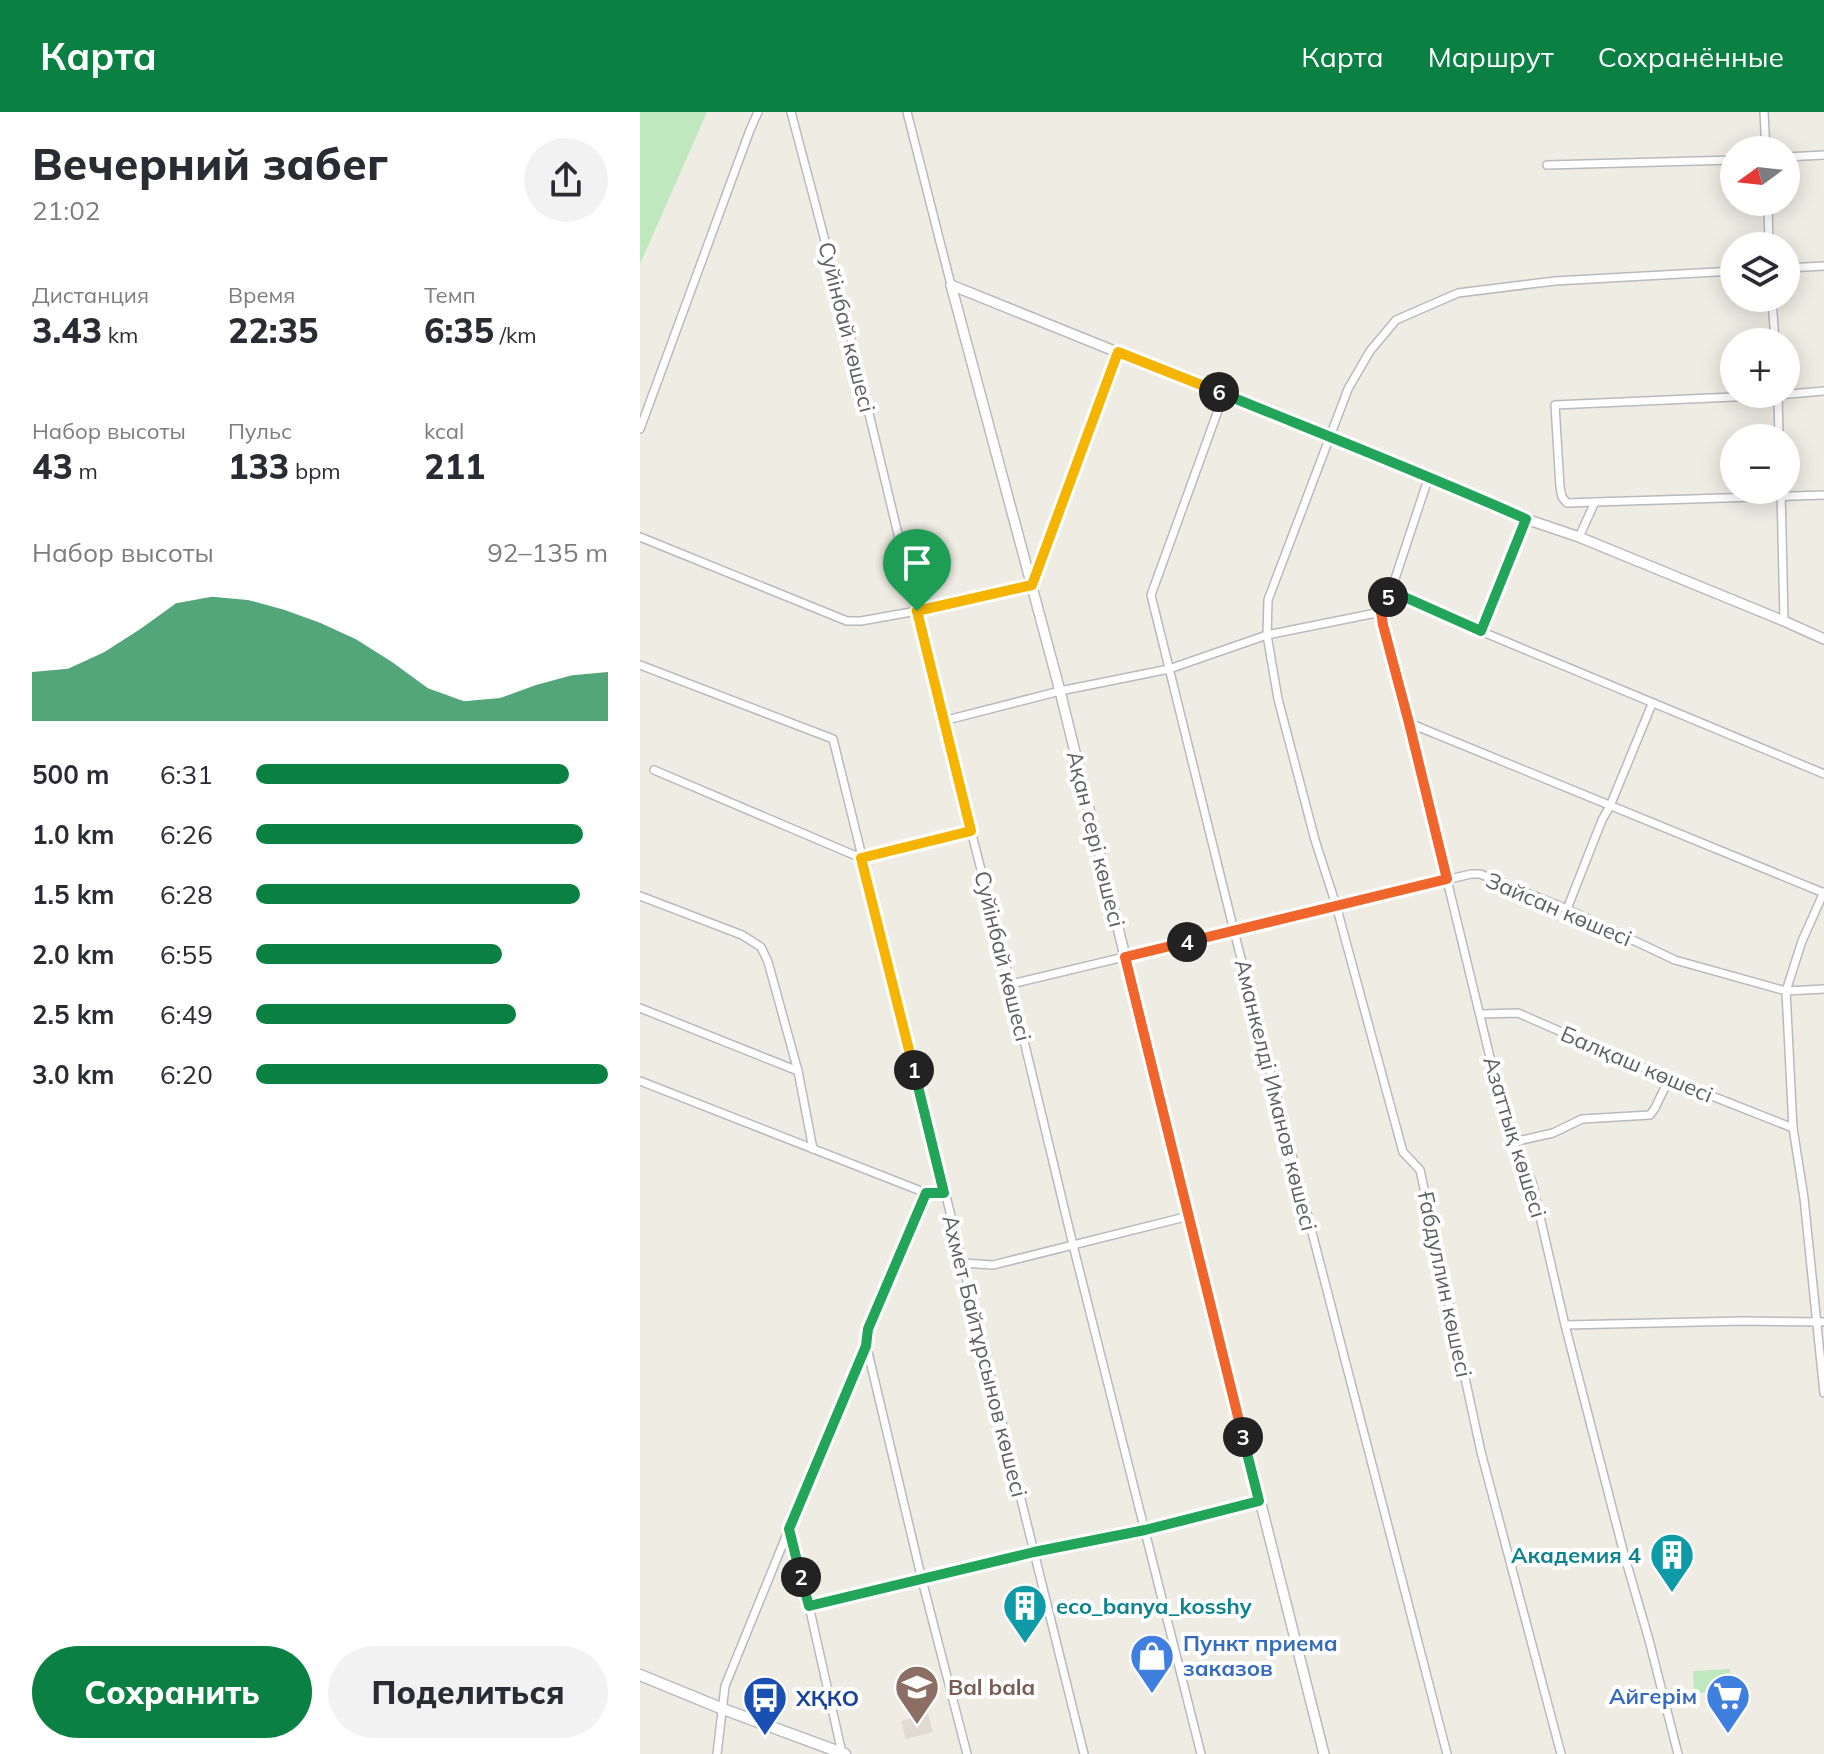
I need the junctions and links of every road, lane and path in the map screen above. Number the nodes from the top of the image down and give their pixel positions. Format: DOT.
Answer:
graph roads {
  1 [pos="758,112"];
  2 [pos="791,112"];
  3 [pos="907,112"];
  4 [pos="1764,112"];
  5 [pos="1765,136"];
  6 [pos="1824,155"];
  7 [pos="1800,156"];
  8 [pos="1720,160"];
  9 [pos="1547,165"];
  10 [pos="1824,266"];
  11 [pos="1800,267"];
  12 [pos="1720,272"];
  13 [pos="951,285"];
  14 [pos="1118,352"];
  15 [pos="1824,391"];
  16 [pos="1800,393"];
  17 [pos="1224,394"];
  18 [pos="1720,397"];
  19 [pos="640,429"];
  20 [pos="1330,438"];
  21 [pos="1429,476"];
  22 [pos="1800,494"];
  23 [pos="1824,495"];
  24 [pos="1720,496"];
  25 [pos="1595,502"];
  26 [pos="1781,504"];
  27 [pos="1526,519"];
  28 [pos="640,537"];
  29 [pos="1579,537"];
  30 [pos="1032,585"];
  31 [pos="1391,591"];
  32 [pos="917,611"];
  33 [pos="1381,612"];
  34 [pos="1784,621"];
  35 [pos="1481,631"];
  36 [pos="1267,635"];
  37 [pos="1823,636"];
  38 [pos="640,665"];
  39 [pos="1169,669"];
  40 [pos="1060,691"];
  41 [pos="1652,704"];
  42 [pos="943,721"];
  43 [pos="1409,723"];
  44 [pos="654,770"];
  45 [pos="1824,774"];
  46 [pos="1610,806"];
  47 [pos="971,831"];
  48 [pos="861,858"];
  49 [pos="1447,879"];
  50 [pos="1824,893"];
  51 [pos="640,896"];
  52 [pos="1336,905"];
  53 [pos="1567,909"];
  54 [pos="1234,931"];
  55 [pos="1125,957"];
  56 [pos="1011,984"];
  57 [pos="1824,989"];
  58 [pos="1786,991"];
  59 [pos="640,1008"];
  60 [pos="1480,1014"];
  61 [pos="798,1071"];
  62 [pos="1669,1079"];
  63 [pos="640,1081"];
  64 [pos="1793,1128"];
  65 [pos="1513,1142"];
  66 [pos="813,1149"];
  67 [pos="926,1193"];
  68 [pos="944,1193"];
  69 [pos="1189,1216"];
  70 [pos="1073,1245"];
  71 [pos="962,1263"];
  72 [pos="1821,1323"];
  73 [pos="1565,1325"];
  74 [pos="866,1346"];
  75 [pos="1824,1393"];
  76 [pos="1259,1501"];
  77 [pos="789,1529"];
  78 [pos="1145,1530"];
  79 [pos="1034,1552"];
  80 [pos="922,1580"];
  81 [pos="809,1606"];
  82 [pos="640,1675"];
  83 [pos="723,1709"];
  84 [pos="843,1753"];
  85 [pos="717,1754"];
  86 [pos="967,1754"];
  87 [pos="1084,1754"];
  88 [pos="1201,1754"];
  89 [pos="1324,1754"];
  90 [pos="1447,1754"];
  91 [pos="1561,1754"];
  92 [pos="1678,1754"];
  1 -- 19 [label="street"];
  2 -- 32 [label="street, Суйінбай көшесі"];
  3 -- 13 [label="street, Ақан сері көшесі"];
  4 -- 5 [label="street"];
  6 -- 7 [label="street"];
  8 -- 9 [label="street"];
  10 -- 11 [label="street"];
  12 -- 20 [label="street, Ғабдуллин көшесі"];
  13 -- 14 [label="street"];
  13 -- 30 [label="street, Ақан сері көшесі"];
  14 -- 17 [label="street"];
  14 -- 30 [label="street"];
  15 -- 16 [label="street"];
  17 -- 20 [label="street"];
  17 -- 39 [label="street, Аманкелді Иманов көшесі"];
  18 -- 25 [label="street"];
  20 -- 21 [label="street"];
  20 -- 36 [label="street, Ғабдуллин көшесі"];
  21 -- 27 [label="street"];
  21 -- 31 [label="street"];
  22 -- 23 [label="street"];
  24 -- 25 [label="street"];
  25 -- 29 [label="street"];
  26 -- 34 [label="street"];
  27 -- 29 [label="street"];
  27 -- 35 [label="street"];
  28 -- 32 [label="street"];
  29 -- 34 [label="street"];
  30 -- 32 [label="street"];
  30 -- 40 [label="street, Ақан сері көшесі"];
  31 -- 33 [label="street"];
  31 -- 35 [label="street"];
  32 -- 42 [label="street, Суйінбай көшесі"];
  33 -- 36 [label="street"];
  33 -- 43 [label="street, Азаттық көшесі"];
  34 -- 37 [label="street"];
  35 -- 41 [label="street"];
  36 -- 39 [label="street"];
  36 -- 52 [label="street, Ғабдуллин көшесі"];
  38 -- 48 [label="street, Ахмет Байтұрсынов көшесі"];
  39 -- 40 [label="street"];
  39 -- 54 [label="street, Аманкелді Иманов көшесі"];
  40 -- 42 [label="street"];
  40 -- 55 [label="street, Ақан сері көшесі"];
  41 -- 45 [label="street"];
  41 -- 46 [label="street"];
  42 -- 47 [label="street, Суйінбай көшесі"];
  43 -- 46 [label="street"];
  43 -- 49 [label="street, Азаттық көшесі"];
  44 -- 48 [label="street"];
  46 -- 50 [label="street"];
  46 -- 53 [label="street"];
  47 -- 48 [label="street"];
  47 -- 56 [label="street, Суйінбай көшесі"];
  48 -- 68 [label="street, Ахмет Байтұрсынов көшесі"];
  49 -- 52 [label="street, Зайсан көшесі"];
  49 -- 53 [label="street, Зайсан көшесі"];
  49 -- 60 [label="street, Азаттық көшесі"];
  50 -- 58 [label="street"];
  51 -- 61 [label="street"];
  52 -- 54 [label="street, Зайсан көшесі"];
  52 -- 91 [label="street, Ғабдуллин көшесі"];
  53 -- 58 [label="street, Зайсан көшесі"];
  54 -- 55 [label="street, Зайсан көшесі"];
  54 -- 90 [label="street, Аманкелді Иманов көшесі"];
  55 -- 56 [label="street, Зайсан көшесі"];
  55 -- 69 [label="street, Ақан сері көшесі"];
  56 -- 70 [label="street, Суйінбай көшесі"];
  57 -- 58 [label="street, Зайсан көшесі"];
  58 -- 64 [label="street"];
  59 -- 61 [label="street"];
  60 -- 62 [label="street, Балқаш көшесі"];
  60 -- 65 [label="street, Азаттық көшесі"];
  61 -- 66 [label="street"];
  62 -- 64 [label="street, Балқаш көшесі"];
  62 -- 65 [label="street"];
  63 -- 66 [label="street"];
  64 -- 72 [label="street"];
  65 -- 73 [label="street, Азаттық көшесі"];
  66 -- 67 [label="street"];
  67 -- 68 [label="street"];
  67 -- 74 [label="street"];
  68 -- 71 [label="street, Ахмет Байтұрсынов көшесі"];
  69 -- 70 [label="street"];
  69 -- 76 [label="street, Ақан сері көшесі"];
  70 -- 71 [label="street"];
  70 -- 78 [label="street, Суйінбай көшесі"];
  71 -- 79 [label="street, Ахмет Байтұрсынов көшесі"];
  72 -- 73 [label="street"];
  72 -- 75 [label="street"];
  73 -- 92 [label="street, Азаттық көшесі"];
  74 -- 77 [label="street"];
  74 -- 80 [label="street"];
  76 -- 78 [label="street"];
  76 -- 89 [label="street, Ақан сері көшесі"];
  77 -- 81 [label="street"];
  77 -- 83 [label="street"];
  78 -- 79 [label="street"];
  78 -- 88 [label="street, Суйінбай көшесі"];
  79 -- 80 [label="street"];
  79 -- 87 [label="street, Ахмет Байтұрсынов көшесі"];
  80 -- 81 [label="street"];
  80 -- 86 [label="street"];
  81 -- 84 [label="street"];
  82 -- 83 [label="main road"];
  83 -- 84 [label="main road"];
  83 -- 85 [label="street"];
}
